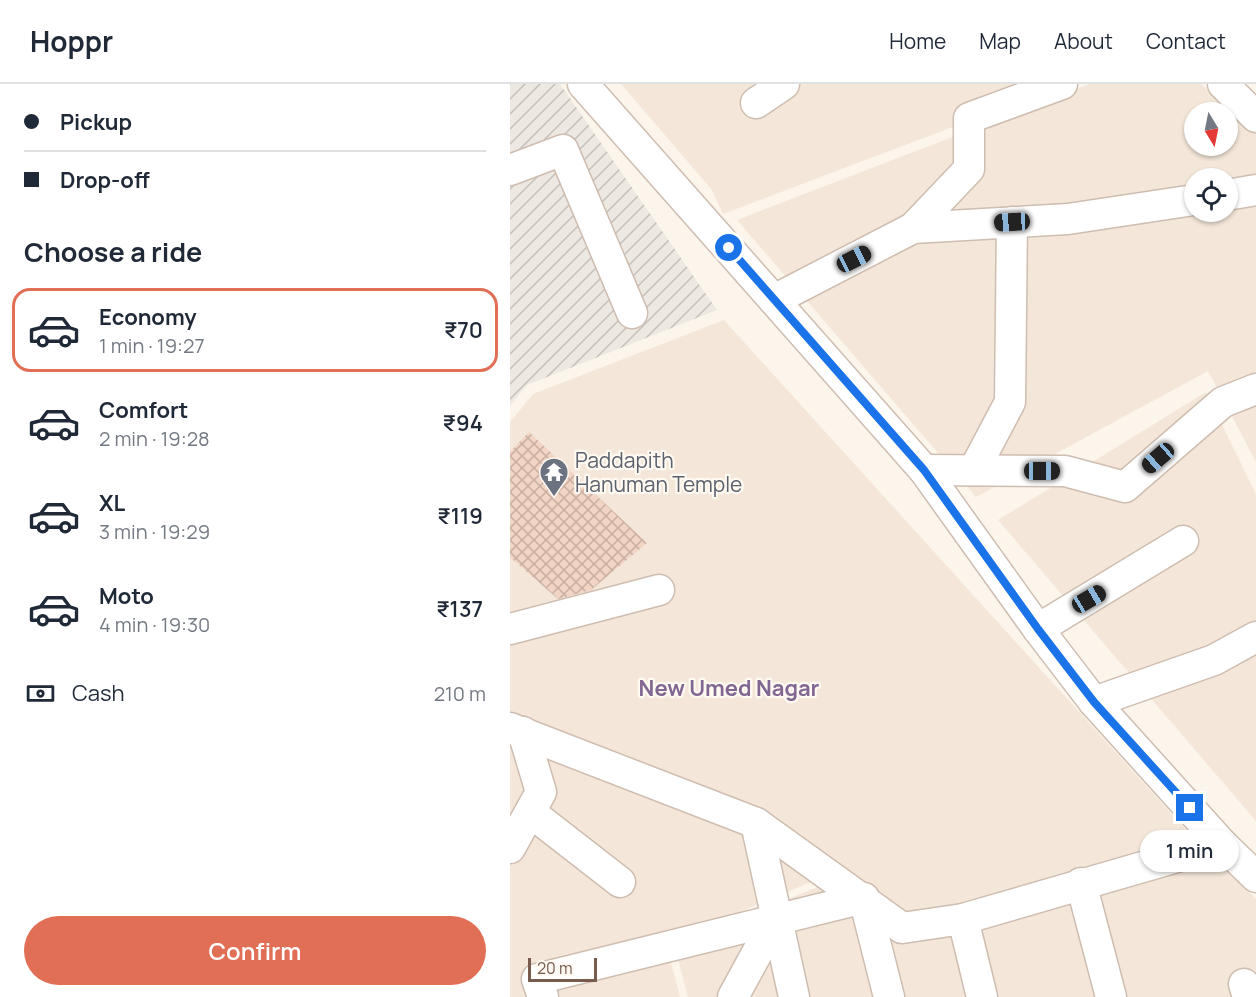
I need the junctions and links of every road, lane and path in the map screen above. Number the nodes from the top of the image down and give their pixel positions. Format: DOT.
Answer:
graph roads {
  1 [pos="583,84"];
  2 [pos="784,84"];
  3 [pos="1062,84"];
  4 [pos="1223,84"];
  5 [pos="756,103"];
  6 [pos="1256,117"];
  7 [pos="510,170"];
  8 [pos="1256,190"];
  9 [pos="1238,193"];
  10 [pos="1184,202"];
  11 [pos="1012,222"];
  12 [pos="914,228"];
  13 [pos="774,300"];
  14 [pos="632,313"];
  15 [pos="1256,389"];
  16 [pos="924,470"];
  17 [pos="974,470"];
  18 [pos="1183,541"];
  19 [pos="659,590"];
  20 [pos="510,629"];
  21 [pos="1038,629"];
  22 [pos="1256,637"];
  23 [pos="1094,702"];
  24 [pos="516,730"];
  25 [pos="530,812"];
  26 [pos="756,823"];
  27 [pos="1222,844"];
  28 [pos="510,848"];
  29 [pos="1256,877"];
  30 [pos="620,882"];
  31 [pos="1081,883"];
  32 [pos="864,898"];
  33 [pos="963,919"];
  34 [pos="775,920"];
  35 [pos="543,997"];
  36 [pos="733,997"];
  37 [pos="794,997"];
  38 [pos="888,997"];
  39 [pos="982,997"];
  40 [pos="1111,997"];
  1 -- 13 [label="street"];
  2 -- 5 [label="street"];
  3 -- 12 [label="street"];
  4 -- 6 [label="street"];
  7 -- 14 [label="street"];
  8 -- 9 [label="street"];
  10 -- 11 [label="street"];
  11 -- 12 [label="street"];
  11 -- 17 [label="street"];
  12 -- 13 [label="street"];
  13 -- 16 [label="street"];
  15 -- 17 [label="street"];
  16 -- 17 [label="street"];
  16 -- 21 [label="street"];
  18 -- 21 [label="street"];
  19 -- 20 [label="street"];
  21 -- 23 [label="street"];
  22 -- 23 [label="street"];
  23 -- 27 [label="street"];
  24 -- 25 [label="street"];
  24 -- 26 [label="street"];
  25 -- 28 [label="street"];
  25 -- 30 [label="street"];
  26 -- 32 [label="street"];
  26 -- 34 [label="street"];
  27 -- 29 [label="street"];
  27 -- 31 [label="street"];
  31 -- 33 [label="street"];
  31 -- 40 [label="street"];
  32 -- 33 [label="street"];
  32 -- 34 [label="street"];
  32 -- 38 [label="street"];
  33 -- 39 [label="street"];
  34 -- 35 [label="street"];
  34 -- 36 [label="street"];
  34 -- 37 [label="street"];
}
